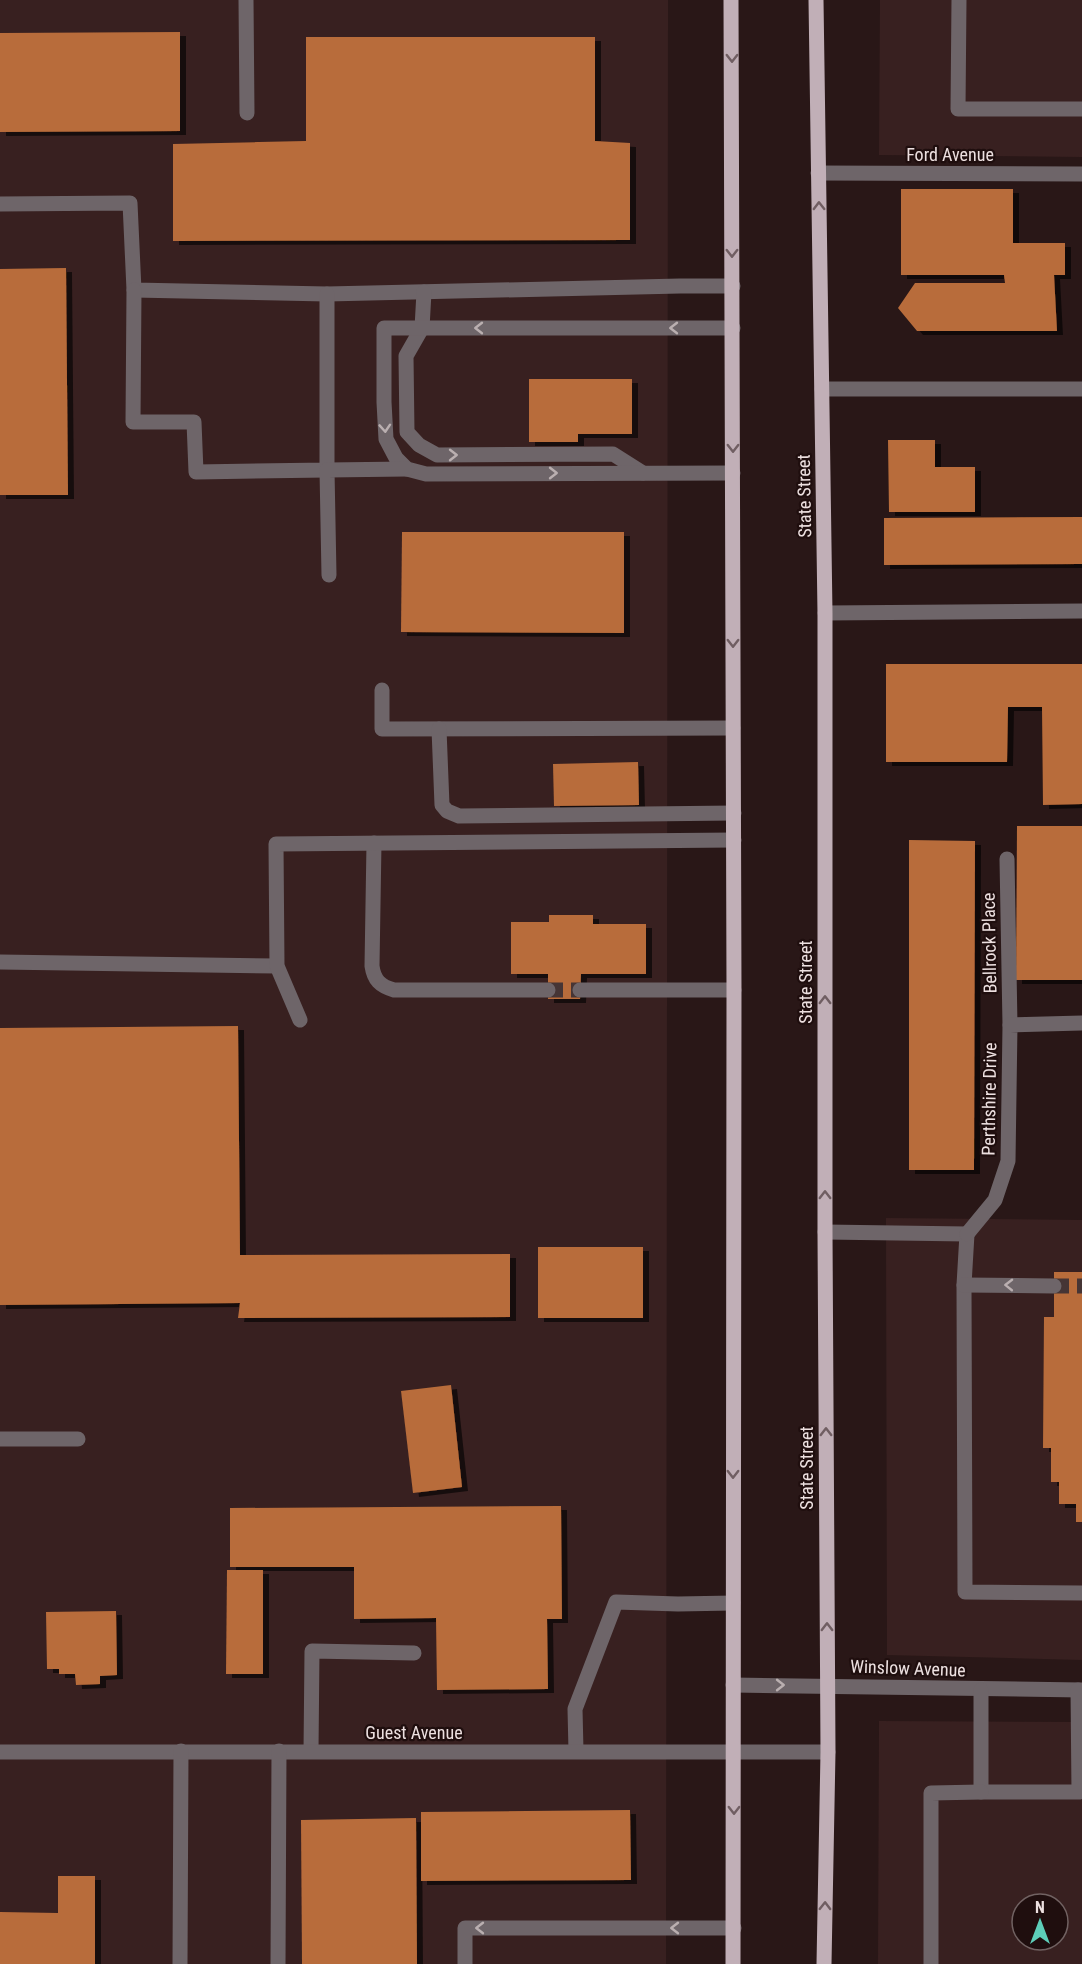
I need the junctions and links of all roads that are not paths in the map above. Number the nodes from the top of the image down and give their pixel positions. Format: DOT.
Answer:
graph roads {
  1 [pos="246,0"];
  2 [pos="731,0"];
  3 [pos="816,0"];
  4 [pos="959,0"];
  5 [pos="1082,109"];
  6 [pos="247,113"];
  7 [pos="818,173"];
  8 [pos="1082,174"];
  9 [pos="0,204"];
  10 [pos="733,286"];
  11 [pos="134,290"];
  12 [pos="424,292"];
  13 [pos="327,294"];
  14 [pos="422,328"];
  15 [pos="733,328"];
  16 [pos="822,389"];
  17 [pos="1082,389"];
  18 [pos="407,469"];
  19 [pos="327,470"];
  20 [pos="643,473"];
  21 [pos="733,473"];
  22 [pos="329,574"];
  23 [pos="1082,611"];
  24 [pos="825,613"];
  25 [pos="382,690"];
  26 [pos="733,728"];
  27 [pos="439,729"];
  28 [pos="734,813"];
  29 [pos="734,840"];
  30 [pos="374,843"];
  31 [pos="1007,860"];
  32 [pos="0,962"];
  33 [pos="277,966"];
  34 [pos="548,990"];
  35 [pos="580,990"];
  36 [pos="734,990"];
  37 [pos="300,1020"];
  38 [pos="1082,1023"];
  39 [pos="1010,1025"];
  40 [pos="825,1232"];
  41 [pos="967,1234"];
  42 [pos="964,1285"];
  43 [pos="1054,1286"];
  44 [pos="0,1439"];
  45 [pos="78,1439"];
  46 [pos="1082,1593"];
  47 [pos="733,1603"];
  48 [pos="414,1653"];
  49 [pos="733,1685"];
  50 [pos="827,1686"];
  51 [pos="981,1690"];
  52 [pos="1080,1690"];
  53 [pos="181,1751"];
  54 [pos="279,1751"];
  55 [pos="311,1751"];
  56 [pos="576,1751"];
  57 [pos="0,1752"];
  58 [pos="734,1752"];
  59 [pos="828,1752"];
  60 [pos="981,1792"];
  61 [pos="1080,1792"];
  62 [pos="734,1928"];
  63 [pos="180,1964"];
  64 [pos="278,1964"];
  65 [pos="465,1964"];
  66 [pos="733,1964"];
  67 [pos="824,1964"];
  68 [pos="931,1964"];
  1 -- 6 [label="street"];
  2 -- 10 [label="main road, one-way"];
  3 -- 7 [label="main road, State Street"];
  4 -- 5 [label="street"];
  7 -- 8 [label="street, Ford Avenue"];
  16 -- 7 [label="main road, State Street, one-way"];
  9 -- 11 [label="street"];
  10 -- 12 [label="street"];
  10 -- 15 [label="main road"];
  11 -- 13 [label="street"];
  11 -- 19 [label="street"];
  12 -- 13 [label="street"];
  12 -- 14 [label="street"];
  13 -- 19 [label="street"];
  15 -- 14 [label="street, one-way"];
  14 -- 18 [label="street, one-way"];
  14 -- 20 [label="street, one-way"];
  15 -- 21 [label="main road, one-way"];
  16 -- 17 [label="street"];
  16 -- 24 [label="main road, State Street"];
  18 -- 19 [label="street"];
  18 -- 20 [label="street, one-way"];
  19 -- 22 [label="street"];
  20 -- 21 [label="street"];
  21 -- 26 [label="main road, one-way"];
  23 -- 24 [label="street"];
  40 -- 24 [label="main road, State Street, one-way"];
  25 -- 27 [label="street"];
  26 -- 27 [label="street"];
  26 -- 28 [label="main road"];
  27 -- 28 [label="street"];
  28 -- 29 [label="main road"];
  29 -- 30 [label="street"];
  29 -- 36 [label="main road"];
  30 -- 33 [label="street"];
  30 -- 34 [label="street"];
  31 -- 39 [label="street, Bellrock Place"];
  32 -- 33 [label="street"];
  33 -- 37 [label="street"];
  35 -- 36 [label="street"];
  36 -- 47 [label="main road, one-way"];
  38 -- 39 [label="street, Perthshire Drive"];
  39 -- 41 [label="street, Perthshire Drive"];
  40 -- 41 [label="street"];
  50 -- 40 [label="main road, State Street, one-way"];
  41 -- 42 [label="street"];
  43 -- 42 [label="street, one-way"];
  42 -- 46 [label="street"];
  44 -- 45 [label="street"];
  47 -- 49 [label="main road"];
  47 -- 56 [label="street"];
  48 -- 55 [label="street"];
  49 -- 50 [label="street, Winslow Avenue, one-way"];
  49 -- 58 [label="main road"];
  50 -- 51 [label="street, Winslow Avenue"];
  50 -- 59 [label="main road, State Street"];
  51 -- 52 [label="street, Winslow Avenue"];
  51 -- 60 [label="street"];
  52 -- 61 [label="street"];
  53 -- 54 [label="street, Guest Avenue"];
  53 -- 57 [label="street, Guest Avenue"];
  53 -- 63 [label="street"];
  54 -- 55 [label="street, Guest Avenue"];
  54 -- 64 [label="street"];
  55 -- 56 [label="street, Guest Avenue"];
  56 -- 58 [label="street, Guest Avenue"];
  58 -- 59 [label="street, Guest Avenue"];
  58 -- 62 [label="main road, one-way"];
  67 -- 59 [label="main road, State Street, one-way"];
  60 -- 61 [label="street"];
  60 -- 68 [label="street"];
  62 -- 65 [label="street, one-way"];
  62 -- 66 [label="main road"];
}
